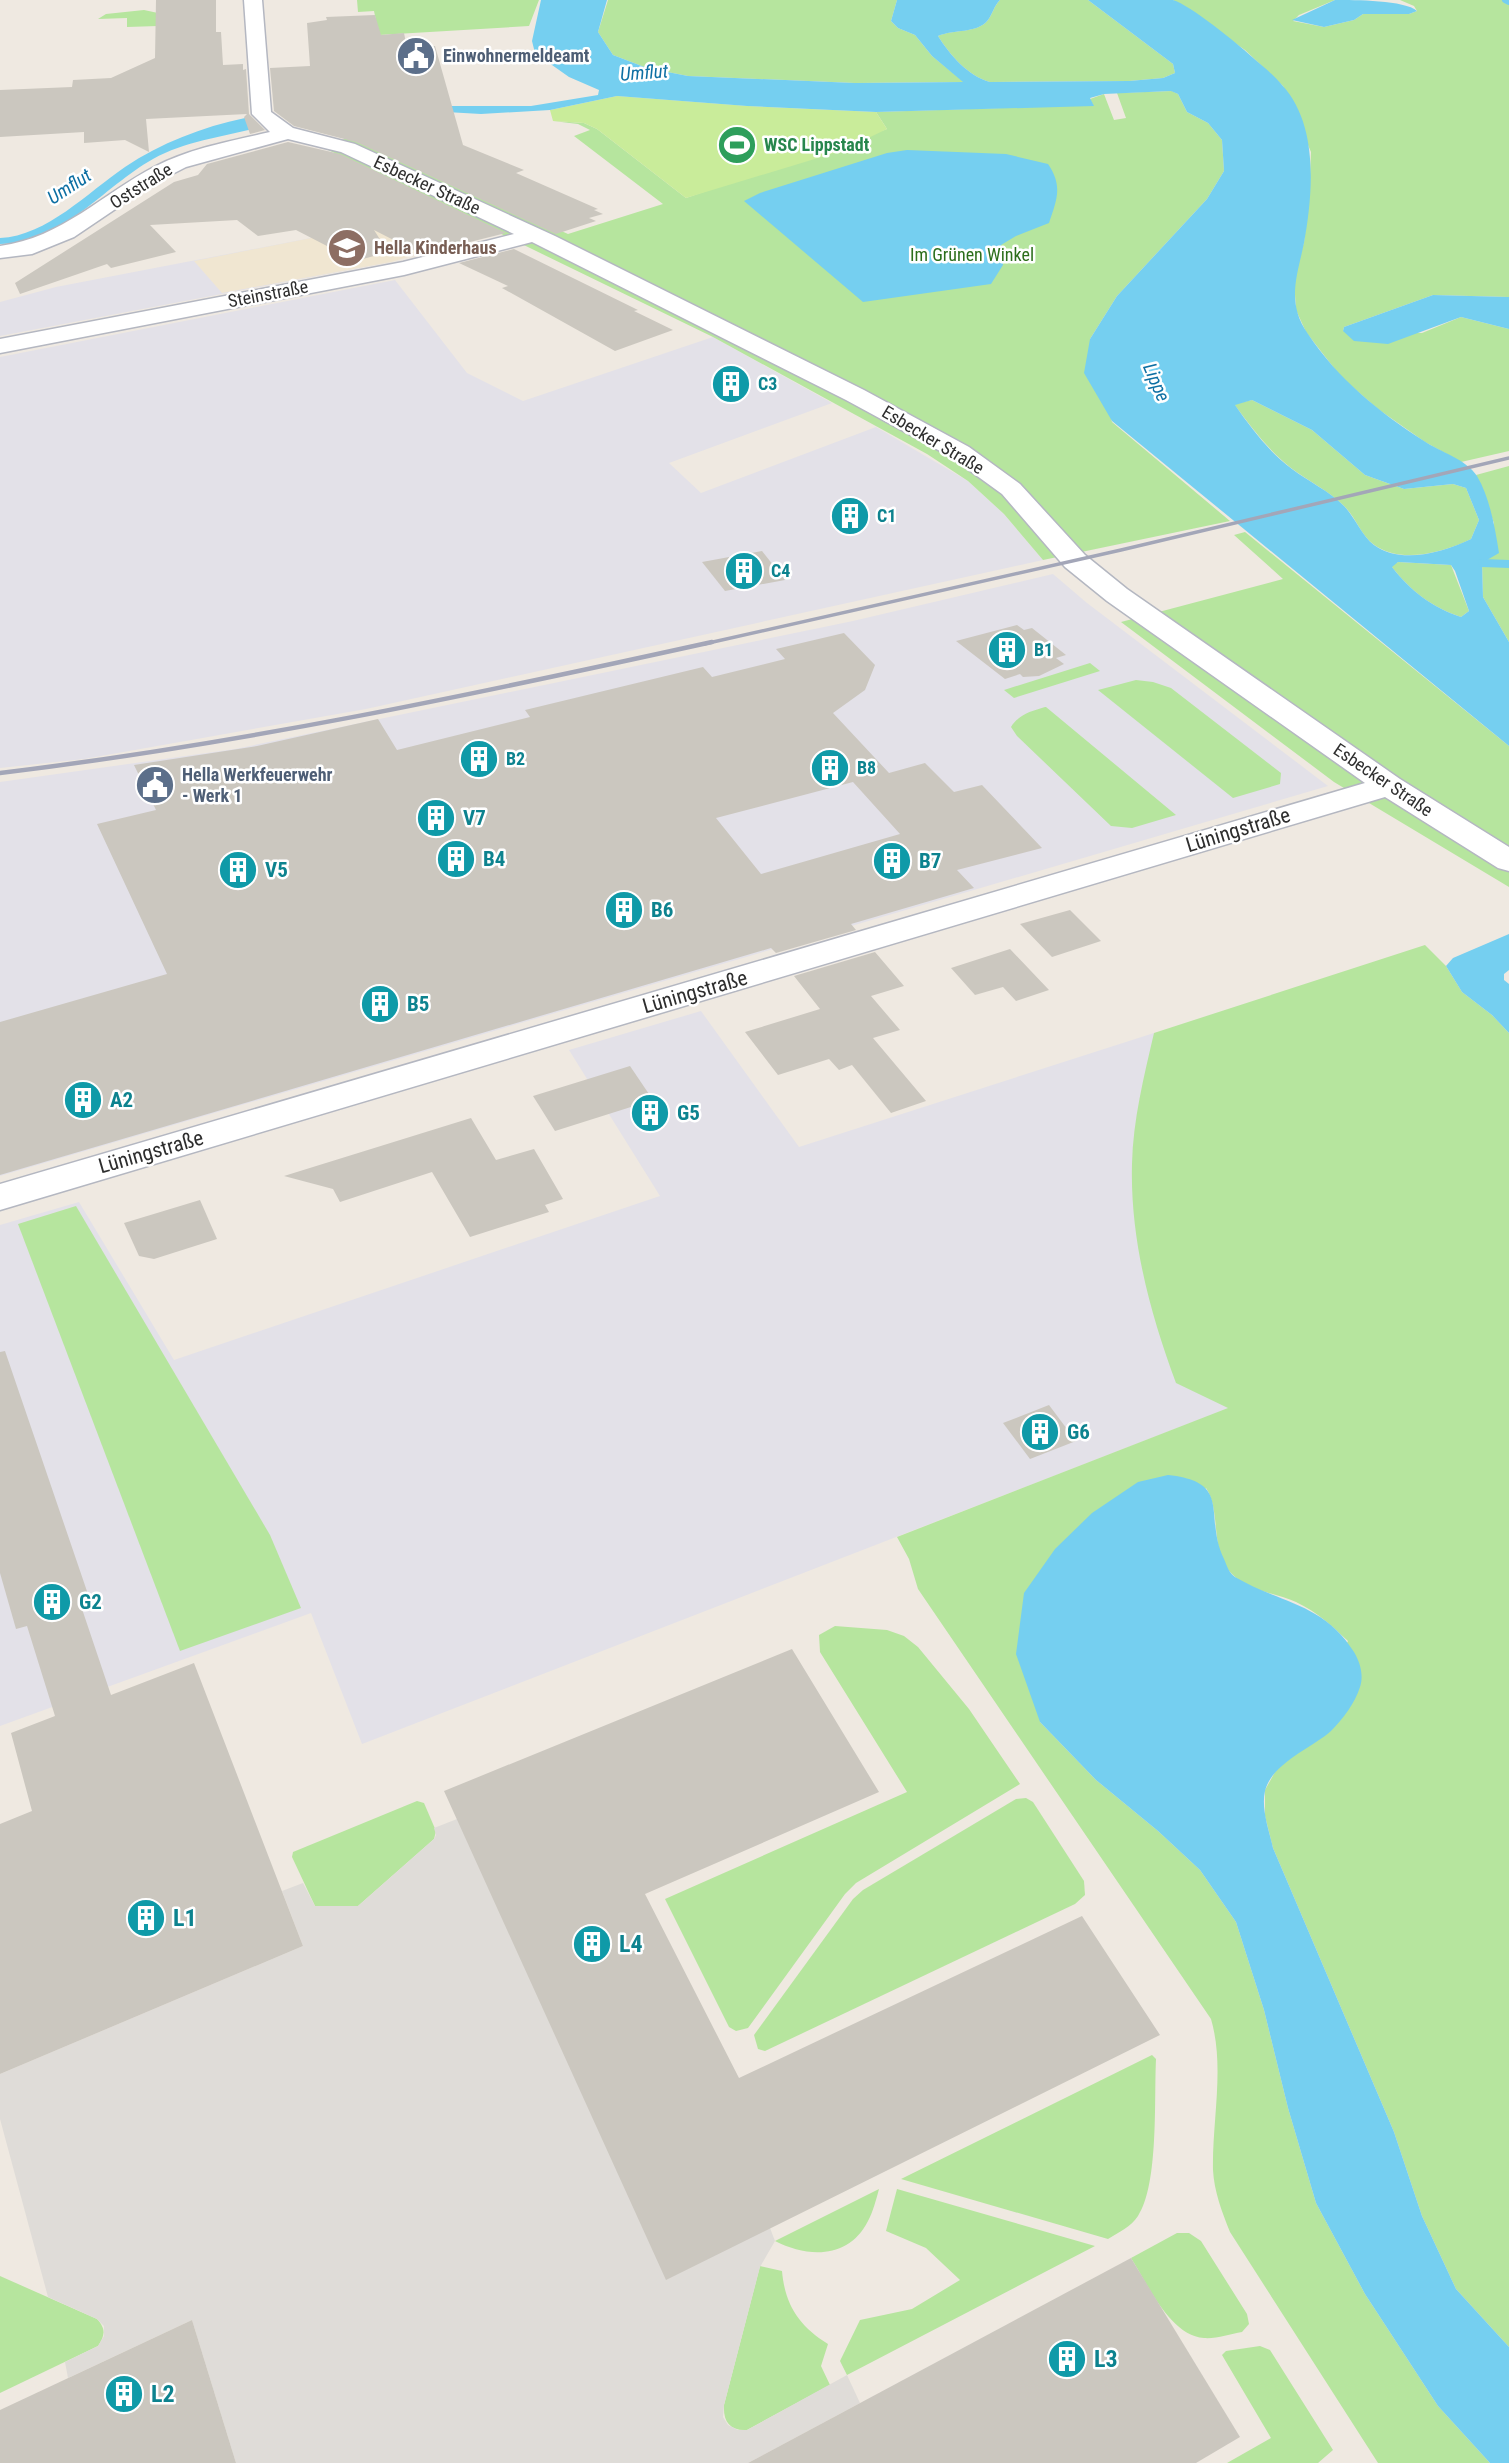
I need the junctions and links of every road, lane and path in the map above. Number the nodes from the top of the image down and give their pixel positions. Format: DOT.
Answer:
graph roads {
  1 [pos="253,0"];
  2 [pos="282,130"];
  3 [pos="534,235"];
  4 [pos="0,252"];
  5 [pos="0,346"];
  6 [pos="1389,786"];
  7 [pos="1509,860"];
  8 [pos="0,1197"];
  1 -- 2 [label="street"];
  2 -- 3 [label="street, Esbecker Straße"];
  2 -- 4 [label="street, Oststraße"];
  3 -- 5 [label="street, Steinstraße"];
  3 -- 6 [label="street, Esbecker Straße"];
  6 -- 7 [label="street, Esbecker Straße"];
  6 -- 8 [label="street, Lüningstraße"];
}
